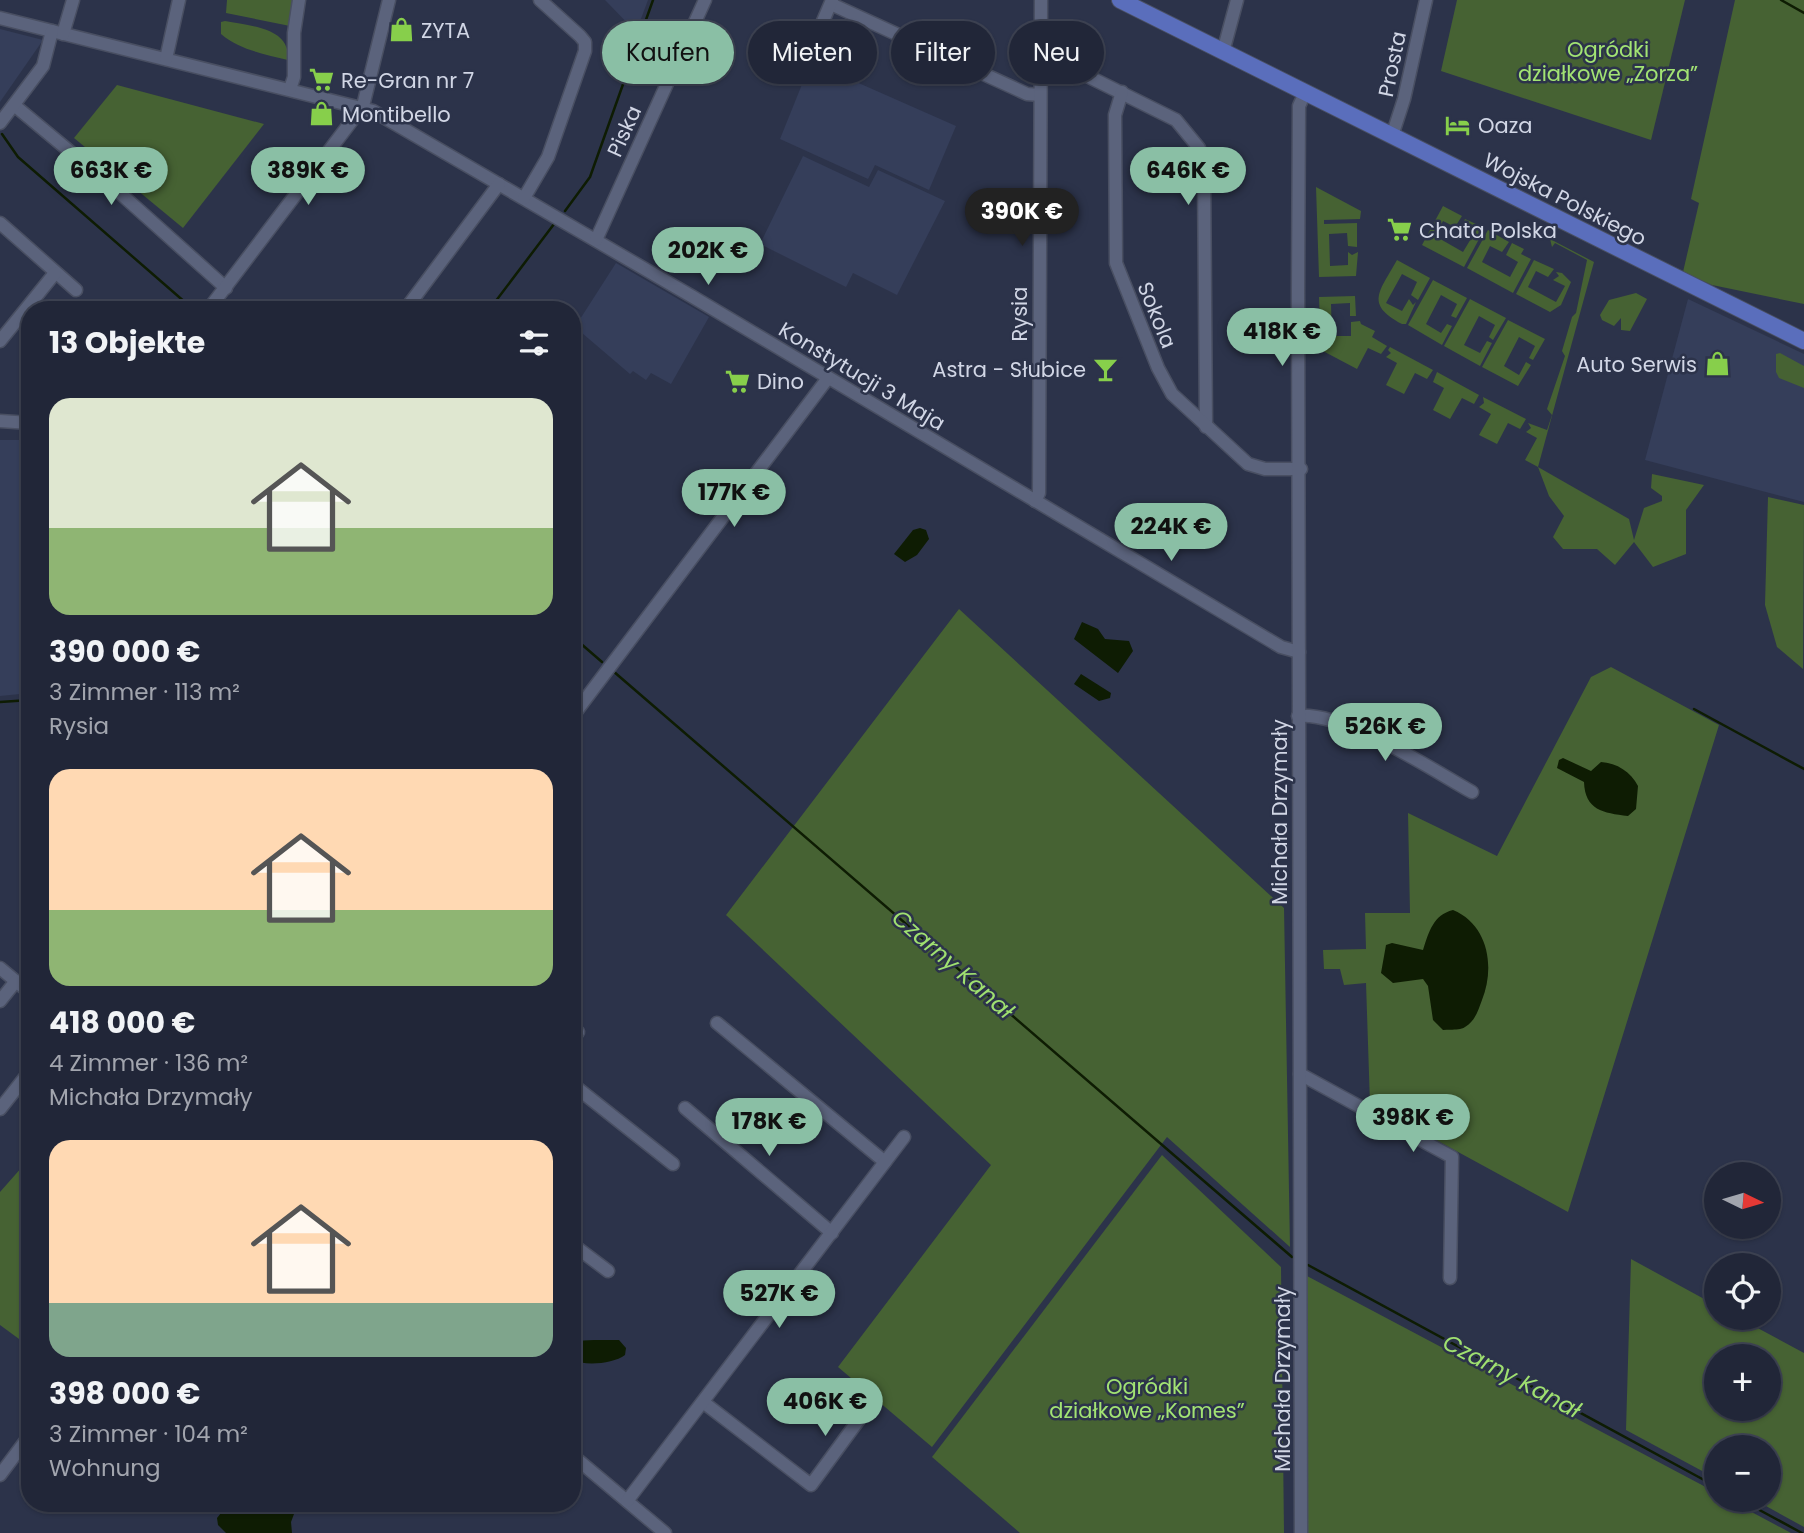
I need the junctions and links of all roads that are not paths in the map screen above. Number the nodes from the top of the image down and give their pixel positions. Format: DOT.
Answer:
graph roads {
  1 [pos="73,0"];
  2 [pos="179,0"];
  3 [pos="299,0"];
  4 [pos="389,0"];
  5 [pos="540,0"];
  6 [pos="705,0"];
  7 [pos="1041,0"];
  8 [pos="1120,0"];
  9 [pos="1237,0"];
  10 [pos="1426,0"];
  11 [pos="832,2"];
  12 [pos="0,19"];
  13 [pos="824,21"];
  14 [pos="1041,21"];
  15 [pos="58,32"];
  16 [pos="1223,52"];
  17 [pos="166,59"];
  18 [pos="1104,83"];
  19 [pos="1040,84"];
  20 [pos="290,89"];
  21 [pos="1122,92"];
  22 [pos="1304,93"];
  23 [pos="1040,95"];
  24 [pos="13,105"];
  25 [pos="363,106"];
  26 [pos="0,123"];
  27 [pos="1392,136"];
  28 [pos="499,184"];
  29 [pos="524,198"];
  30 [pos="0,223"];
  31 [pos="596,240"];
  32 [pos="55,273"];
  33 [pos="226,288"];
  34 [pos="76,290"];
  35 [pos="32,301"];
  36 [pos="215,301"];
  37 [pos="412,301"];
  38 [pos="21,315"];
  39 [pos="0,341"];
  40 [pos="1804,341"];
  41 [pos="828,378"];
  42 [pos="0,421"];
  43 [pos="21,422"];
  44 [pos="1206,427"];
  45 [pos="1300,469"];
  46 [pos="1035,501"];
  47 [pos="1299,652"];
  48 [pos="581,705"];
  49 [pos="1298,716"];
  50 [pos="1472,792"];
  51 [pos="0,968"];
  52 [pos="16,981"];
  53 [pos="21,985"];
  54 [pos="0,1001"];
  55 [pos="717,1023"];
  56 [pos="1300,1074"];
  57 [pos="21,1083"];
  58 [pos="581,1091"];
  59 [pos="685,1108"];
  60 [pos="0,1110"];
  61 [pos="904,1137"];
  62 [pos="885,1162"];
  63 [pos="673,1164"];
  64 [pos="832,1233"];
  65 [pos="581,1251"];
  66 [pos="608,1271"];
  67 [pos="1450,1278"];
  68 [pos="703,1402"];
  69 [pos="866,1410"];
  70 [pos="21,1447"];
  71 [pos="581,1463"];
  72 [pos="0,1475"];
  73 [pos="627,1501"];
  74 [pos="665,1533"];
  75 [pos="1301,1533"];
  1 -- 15 [label="street"];
  2 -- 17 [label="street"];
  3 -- 20 [label="street"];
  4 -- 25 [label="street"];
  5 -- 29 [label="street"];
  6 -- 31 [label="street, Piska"];
  7 -- 14 [label="street, Rysia"];
  8 -- 16 [label="main road, Wojska Polskiego"];
  9 -- 16 [label="street"];
  10 -- 27 [label="street, Prosta"];
  11 -- 13 [label="street"];
  11 -- 23 [label="street"];
  12 -- 15 [label="street, Konstytucji 3 Maja"];
  15 -- 17 [label="street, Konstytucji 3 Maja"];
  15 -- 24 [label="street"];
  16 -- 22 [label="main road, Wojska Polskiego"];
  17 -- 20 [label="street, Konstytucji 3 Maja"];
  18 -- 21 [label="street"];
  19 -- 23 [label="street, Rysia"];
  20 -- 25 [label="street, Konstytucji 3 Maja"];
  21 -- 44 [label="street, Sokola"];
  21 -- 44 [label="street"];
  22 -- 27 [label="main road, Wojska Polskiego"];
  22 -- 45 [label="street, Michała Drzymały"];
  23 -- 46 [label="street, Rysia"];
  24 -- 26 [label="street"];
  24 -- 33 [label="street"];
  25 -- 28 [label="street, Konstytucji 3 Maja"];
  25 -- 33 [label="street"];
  27 -- 40 [label="main road, Wojska Polskiego"];
  28 -- 29 [label="street, Konstytucji 3 Maja"];
  28 -- 37 [label="street"];
  29 -- 31 [label="street, Konstytucji 3 Maja"];
  30 -- 32 [label="street"];
  31 -- 41 [label="street, Konstytucji 3 Maja"];
  32 -- 34 [label="street"];
  32 -- 35 [label="street"];
  33 -- 36 [label="street"];
  38 -- 39 [label="street"];
  41 -- 46 [label="street, Konstytucji 3 Maja"];
  41 -- 48 [label="street"];
  42 -- 43 [label="street"];
  44 -- 45 [label="street, Sokola"];
  45 -- 47 [label="street, Michała Drzymały"];
  46 -- 47 [label="street, Konstytucji 3 Maja"];
  47 -- 49 [label="street, Michała Drzymały"];
  49 -- 50 [label="street"];
  49 -- 56 [label="street, Michała Drzymały"];
  51 -- 52 [label="street"];
  52 -- 53 [label="street"];
  52 -- 54 [label="street"];
  55 -- 62 [label="street"];
  56 -- 67 [label="street"];
  56 -- 75 [label="street, Michała Drzymały"];
  57 -- 60 [label="street"];
  58 -- 63 [label="street"];
  59 -- 64 [label="street"];
  61 -- 62 [label="street"];
  62 -- 64 [label="street"];
  64 -- 68 [label="street"];
  65 -- 66 [label="street"];
  68 -- 69 [label="street"];
  68 -- 73 [label="street"];
  70 -- 72 [label="street"];
  71 -- 73 [label="street"];
  73 -- 74 [label="street"];
}
